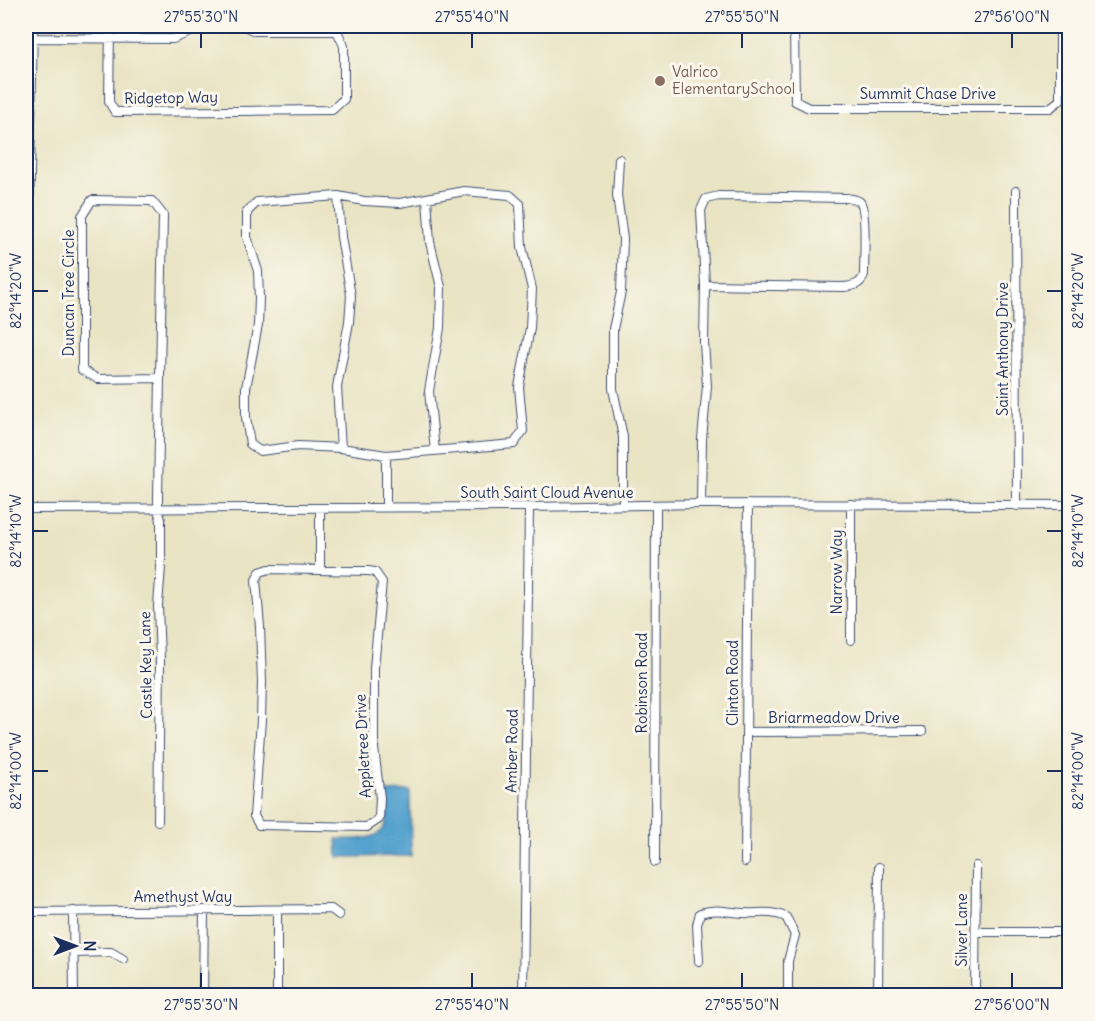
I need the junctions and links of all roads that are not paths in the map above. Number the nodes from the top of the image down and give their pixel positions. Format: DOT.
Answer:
graph roads {
  1 [pos="33,26"];
  2 [pos="110,26"];
  3 [pos="196,26"];
  4 [pos="244,26"];
  5 [pos="798,26"];
  6 [pos="1055,26"];
  7 [pos="33,38"];
  8 [pos="110,39"];
  9 [pos="619,159"];
  10 [pos="1016,192"];
  11 [pos="338,196"];
  12 [pos="427,199"];
  13 [pos="705,285"];
  14 [pos="26,307"];
  15 [pos="26,369"];
  16 [pos="160,378"];
  17 [pos="341,448"];
  18 [pos="435,451"];
  19 [pos="386,455"];
  20 [pos="701,504"];
  21 [pos="748,504"];
  22 [pos="851,504"];
  23 [pos="623,505"];
  24 [pos="656,505"];
  25 [pos="1070,505"];
  26 [pos="1017,506"];
  27 [pos="386,507"];
  28 [pos="529,507"];
  29 [pos="320,508"];
  30 [pos="26,509"];
  31 [pos="158,509"];
  32 [pos="320,569"];
  33 [pos="851,640"];
  34 [pos="922,731"];
  35 [pos="746,732"];
  36 [pos="159,821"];
  37 [pos="655,862"];
  38 [pos="745,862"];
  39 [pos="976,866"];
  40 [pos="879,867"];
  41 [pos="204,910"];
  42 [pos="277,910"];
  43 [pos="73,911"];
  44 [pos="26,912"];
  45 [pos="339,915"];
  46 [pos="976,932"];
  47 [pos="1070,932"];
  48 [pos="74,953"];
  49 [pos="123,959"];
  50 [pos="699,961"];
  51 [pos="277,995"];
  52 [pos="74,996"];
  53 [pos="202,996"];
  54 [pos="338,996"];
  55 [pos="523,996"];
  56 [pos="788,996"];
  57 [pos="878,996"];
  58 [pos="975,996"];
  1 -- 7 [label="street"];
  2 -- 8 [label="street, Ridgetop Way"];
  3 -- 8 [label="street"];
  4 -- 8 [label="street, Ridgetop Way"];
  5 -- 6 [label="street, Summit Chase Drive"];
  7 -- 8 [label="street"];
  7 -- 14 [label="street"];
  9 -- 23 [label="street"];
  10 -- 26 [label="street, Saint Anthony Drive"];
  11 -- 12 [label="street"];
  11 -- 17 [label="street"];
  11 -- 17 [label="street"];
  12 -- 18 [label="street"];
  12 -- 18 [label="street"];
  13 -- 13 [label="street"];
  13 -- 20 [label="street"];
  14 -- 15 [label="street"];
  16 -- 16 [label="street, Duncan Tree Circle"];
  16 -- 31 [label="street, Duncan Tree Circle"];
  17 -- 19 [label="street"];
  18 -- 19 [label="street"];
  19 -- 27 [label="street"];
  20 -- 21 [label="street, South Saint Cloud Avenue"];
  20 -- 24 [label="street, South Saint Cloud Avenue"];
  21 -- 22 [label="street, South Saint Cloud Avenue"];
  21 -- 35 [label="street, Clinton Road"];
  22 -- 26 [label="street, South Saint Cloud Avenue"];
  22 -- 33 [label="street, Narrow Way"];
  23 -- 24 [label="street, South Saint Cloud Avenue"];
  23 -- 28 [label="street, South Saint Cloud Avenue"];
  24 -- 37 [label="street, Robinson Road"];
  25 -- 26 [label="street, South Saint Cloud Avenue"];
  27 -- 28 [label="street, South Saint Cloud Avenue"];
  27 -- 29 [label="street, South Saint Cloud Avenue"];
  28 -- 55 [label="street, Amber Road"];
  29 -- 31 [label="street, South Saint Cloud Avenue"];
  29 -- 32 [label="street"];
  30 -- 31 [label="street, South Saint Cloud Avenue"];
  31 -- 36 [label="street, Castle Key Lane"];
  32 -- 32 [label="street, Appletree Drive"];
  34 -- 35 [label="street, Briarmeadow Drive"];
  35 -- 38 [label="street, Clinton Road"];
  39 -- 46 [label="street, Silver Lane"];
  40 -- 57 [label="street"];
  41 -- 42 [label="street, Amethyst Way"];
  41 -- 43 [label="street, Amethyst Way"];
  41 -- 53 [label="street"];
  42 -- 45 [label="street, Amethyst Way"];
  42 -- 51 [label="street"];
  43 -- 44 [label="street, Amethyst Way"];
  43 -- 48 [label="street"];
  46 -- 47 [label="street"];
  46 -- 58 [label="street, Silver Lane"];
  48 -- 49 [label="street"];
  48 -- 52 [label="street"];
  50 -- 56 [label="street"];
  51 -- 54 [label="street"];
}
